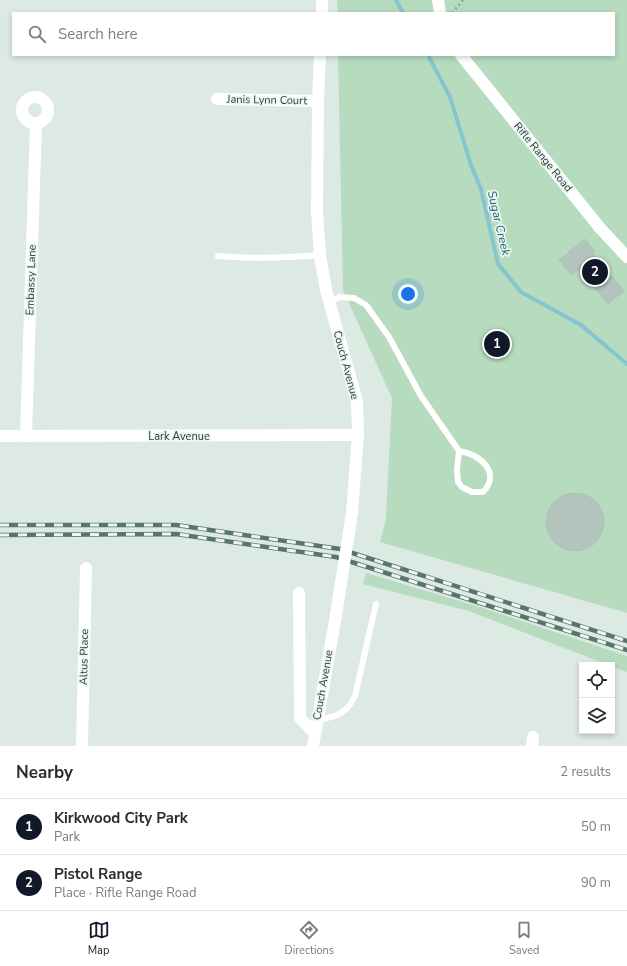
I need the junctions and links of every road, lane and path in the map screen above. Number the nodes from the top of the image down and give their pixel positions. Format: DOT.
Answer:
graph roads {
  1 [pos="322,0"];
  2 [pos="438,0"];
  3 [pos="463,0"];
  4 [pos="322,12"];
  5 [pos="440,12"];
  6 [pos="453,12"];
  7 [pos="320,56"];
  8 [pos="462,56"];
  9 [pos="217,99"];
  10 [pos="318,101"];
  11 [pos="36,123"];
  12 [pos="320,255"];
  13 [pos="218,256"];
  14 [pos="627,257"];
  15 [pos="329,303"];
  16 [pos="358,435"];
  17 [pos="0,436"];
  18 [pos="26,436"];
  19 [pos="459,451"];
  20 [pos="86,568"];
  21 [pos="299,593"];
  22 [pos="376,604"];
  23 [pos="317,720"];
  24 [pos="315,734"];
  25 [pos="82,746"];
  26 [pos="313,746"];
  1 -- 4 [label="street"];
  2 -- 5 [label="street"];
  3 -- 6 [label="path"];
  7 -- 10 [label="street, Couch Avenue"];
  8 -- 14 [label="street, Rifle Range Road"];
  9 -- 10 [label="street, Janis Lynn Court"];
  10 -- 12 [label="street, Couch Avenue"];
  11 -- 18 [label="street, Embassy Lane"];
  12 -- 13 [label="lane"];
  12 -- 15 [label="street, Couch Avenue"];
  15 -- 16 [label="street, Couch Avenue"];
  15 -- 19 [label="lane"];
  16 -- 18 [label="street, Lark Avenue"];
  16 -- 23 [label="street, Couch Avenue, bridge"];
  17 -- 18 [label="street, Lark Avenue"];
  19 -- 19 [label="lane"];
  20 -- 25 [label="street, Altus Place"];
  21 -- 24 [label="street"];
  22 -- 23 [label="lane"];
  23 -- 24 [label="street, Couch Avenue"];
  24 -- 26 [label="street, Couch Avenue"];
}
